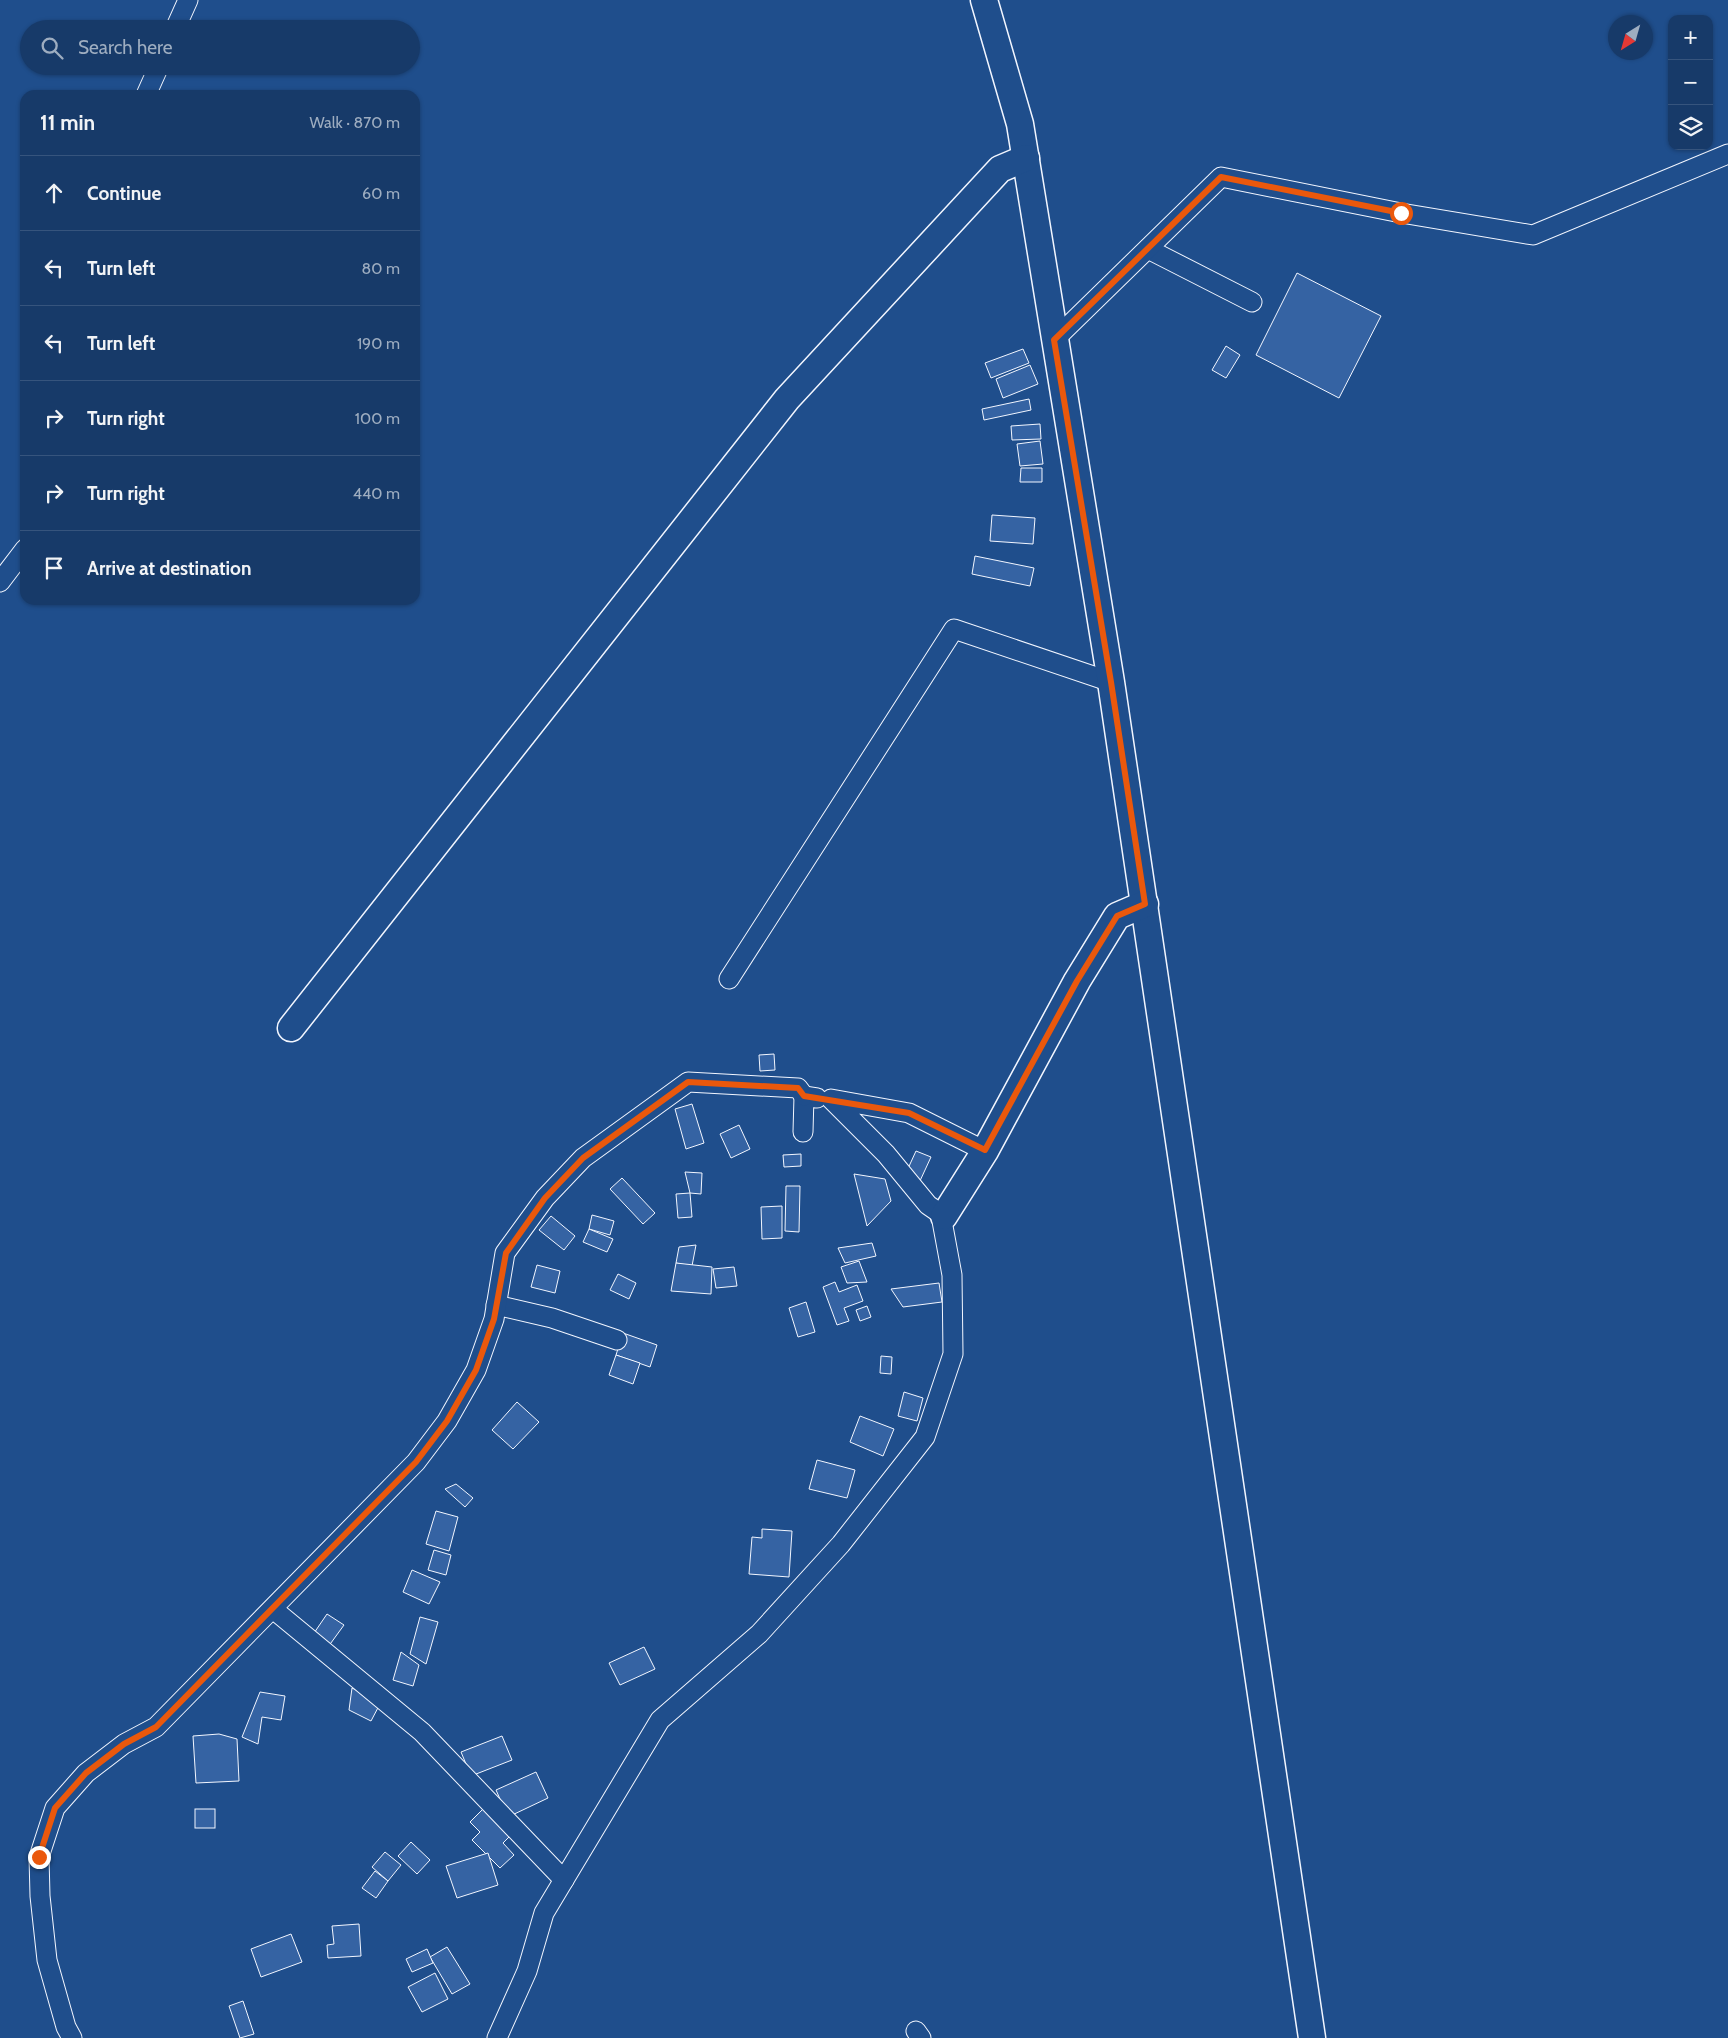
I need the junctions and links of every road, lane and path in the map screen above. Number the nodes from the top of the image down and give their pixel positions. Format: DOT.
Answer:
graph roads {
  1 [pos="188,0"];
  2 [pos="984,0"];
  3 [pos="179,20"];
  4 [pos="155,75"];
  5 [pos="148,90"];
  6 [pos="1728,154"];
  7 [pos="1026,158"];
  8 [pos="1148,249"];
  9 [pos="1252,302"];
  10 [pos="1054,340"];
  11 [pos="20,556"];
  12 [pos="0,582"];
  13 [pos="1111,682"];
  14 [pos="1145,904"];
  15 [pos="729,979"];
  16 [pos="291,1028"];
  17 [pos="804,1096"];
  18 [pos="831,1100"];
  19 [pos="803,1132"];
  20 [pos="985,1150"];
  21 [pos="944,1216"];
  22 [pos="496,1306"];
  23 [pos="617,1340"];
  24 [pos="273,1609"];
  25 [pos="564,1880"];
  26 [pos="72,2038"];
  27 [pos="497,2038"];
  28 [pos="1312,2038"];
  1 -- 3 [label="street"];
  2 -- 7 [label="street"];
  4 -- 5 [label="street"];
  6 -- 8 [label="street"];
  7 -- 10 [label="street"];
  7 -- 16 [label="street"];
  8 -- 9 [label="street"];
  8 -- 10 [label="street"];
  10 -- 13 [label="street"];
  11 -- 12 [label="street"];
  13 -- 14 [label="street"];
  13 -- 15 [label="street"];
  14 -- 20 [label="street"];
  14 -- 28 [label="street"];
  17 -- 18 [label="street"];
  17 -- 19 [label="street"];
  17 -- 22 [label="street"];
  18 -- 20 [label="street"];
  18 -- 21 [label="street"];
  20 -- 21 [label="street"];
  21 -- 25 [label="street"];
  22 -- 23 [label="street"];
  22 -- 24 [label="street"];
  24 -- 25 [label="street"];
  24 -- 26 [label="street"];
  25 -- 27 [label="street"];
}
